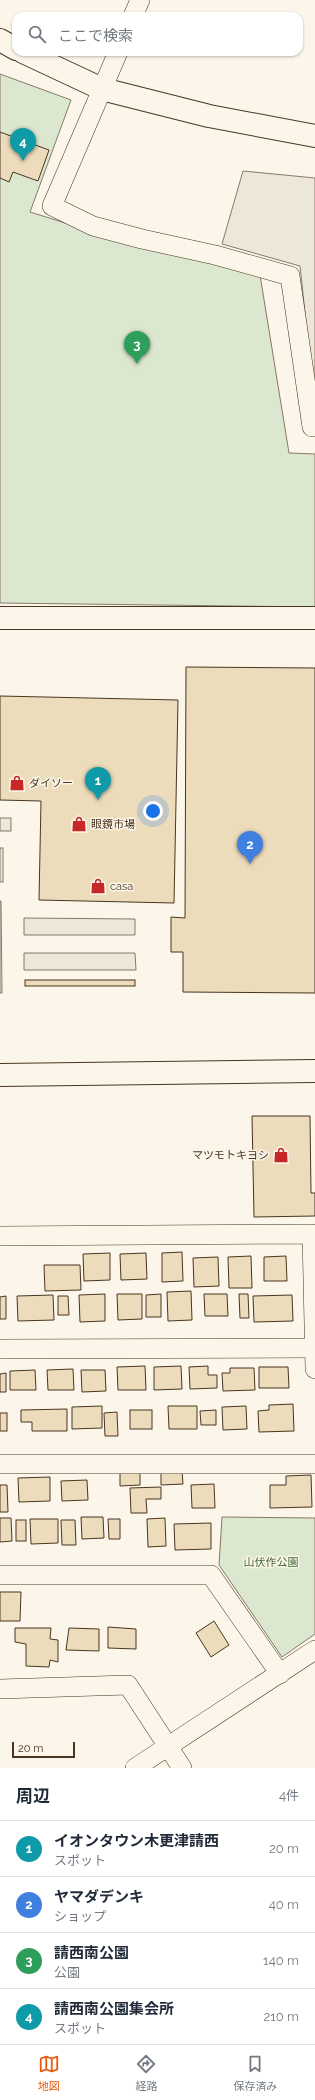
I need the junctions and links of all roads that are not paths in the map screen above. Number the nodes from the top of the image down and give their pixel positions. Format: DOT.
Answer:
graph roads {
  1 [pos="140,0"];
  2 [pos="135,12"];
  3 [pos="0,40"];
  4 [pos="12,47"];
  5 [pos="32,56"];
  6 [pos="116,56"];
  7 [pos="102,89"];
  8 [pos="315,136"];
  9 [pos="315,428"];
  10 [pos="0,618"];
  11 [pos="315,618"];
  12 [pos="315,1071"];
  13 [pos="0,1075"];
  14 [pos="0,1236"];
  15 [pos="314,1348"];
  16 [pos="0,1349"];
  17 [pos="315,1369"];
  18 [pos="0,1464"];
  19 [pos="315,1464"];
  20 [pos="0,1575"];
  21 [pos="315,1650"];
  22 [pos="280,1674"];
  23 [pos="0,1689"];
  24 [pos="168,1746"];
  25 [pos="135,1768"];
  26 [pos="182,1768"];
  1 -- 2 [label="street"];
  3 -- 4 [label="street"];
  5 -- 7 [label="street"];
  6 -- 7 [label="street"];
  7 -- 8 [label="street"];
  7 -- 9 [label="street"];
  10 -- 11 [label="street"];
  12 -- 13 [label="street"];
  14 -- 15 [label="street"];
  15 -- 16 [label="street"];
  15 -- 17 [label="street"];
  18 -- 19 [label="street"];
  20 -- 22 [label="street"];
  21 -- 22 [label="street"];
  22 -- 24 [label="street"];
  23 -- 24 [label="street"];
  24 -- 25 [label="street"];
  24 -- 26 [label="street"];
}
